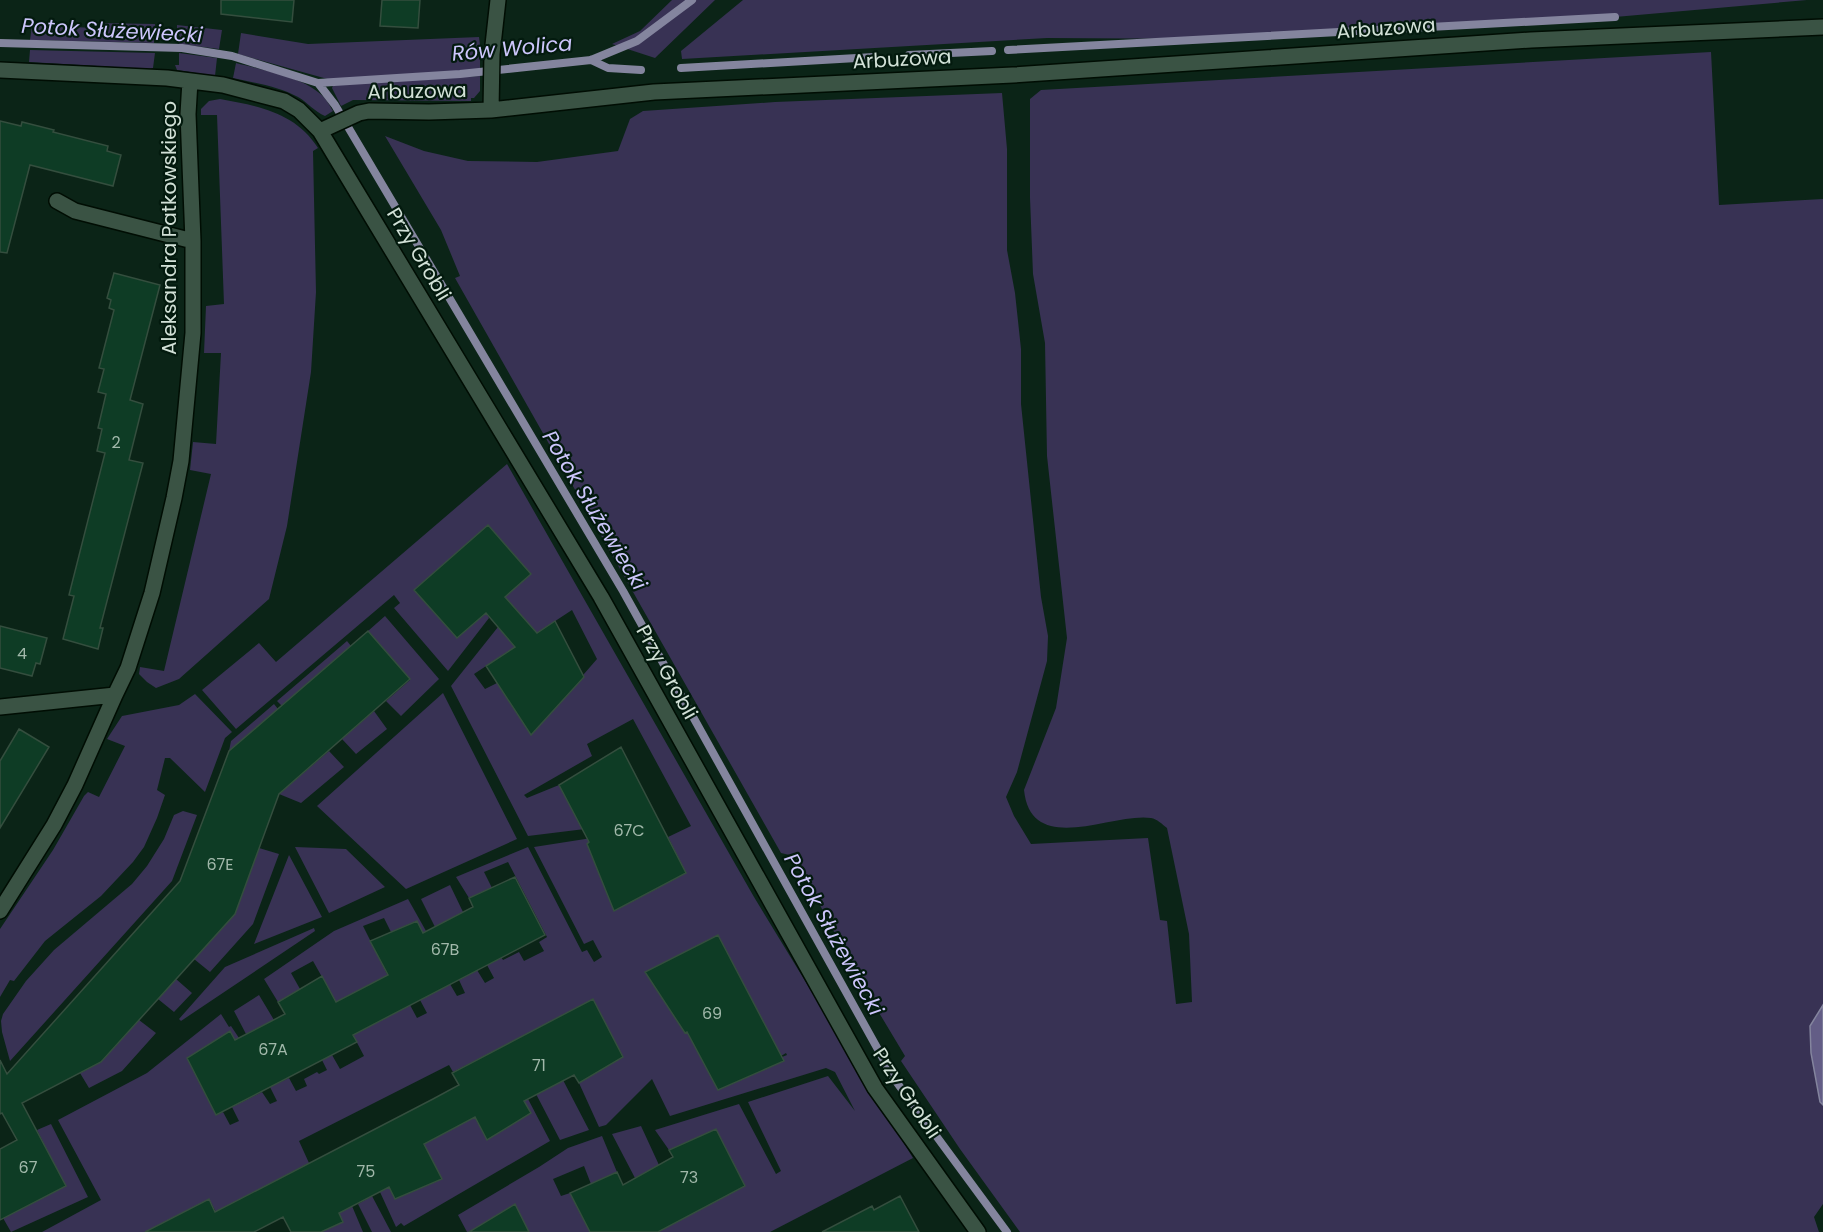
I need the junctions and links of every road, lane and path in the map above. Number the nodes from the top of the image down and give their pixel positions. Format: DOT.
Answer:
graph roads {
  1 [pos="498,0"];
  2 [pos="1823,27"];
  3 [pos="0,70"];
  4 [pos="190,81"];
  5 [pos="491,103"];
  6 [pos="324,129"];
  7 [pos="57,201"];
  8 [pos="193,241"];
  9 [pos="115,695"];
  10 [pos="0,706"];
  11 [pos="0,911"];
  12 [pos="978,1232"];
  1 -- 5 [label="street"];
  2 -- 5 [label="street, Arbuzowa"];
  3 -- 4 [label="street"];
  4 -- 6 [label="street"];
  4 -- 8 [label="street, Aleksandra Patkowskiego"];
  5 -- 6 [label="street, Arbuzowa"];
  6 -- 12 [label="street, Przy Grobli"];
  7 -- 8 [label="street"];
  8 -- 9 [label="street, Aleksandra Patkowskiego"];
  9 -- 10 [label="street"];
  9 -- 11 [label="street, Aleksandra Patkowskiego"];
}
